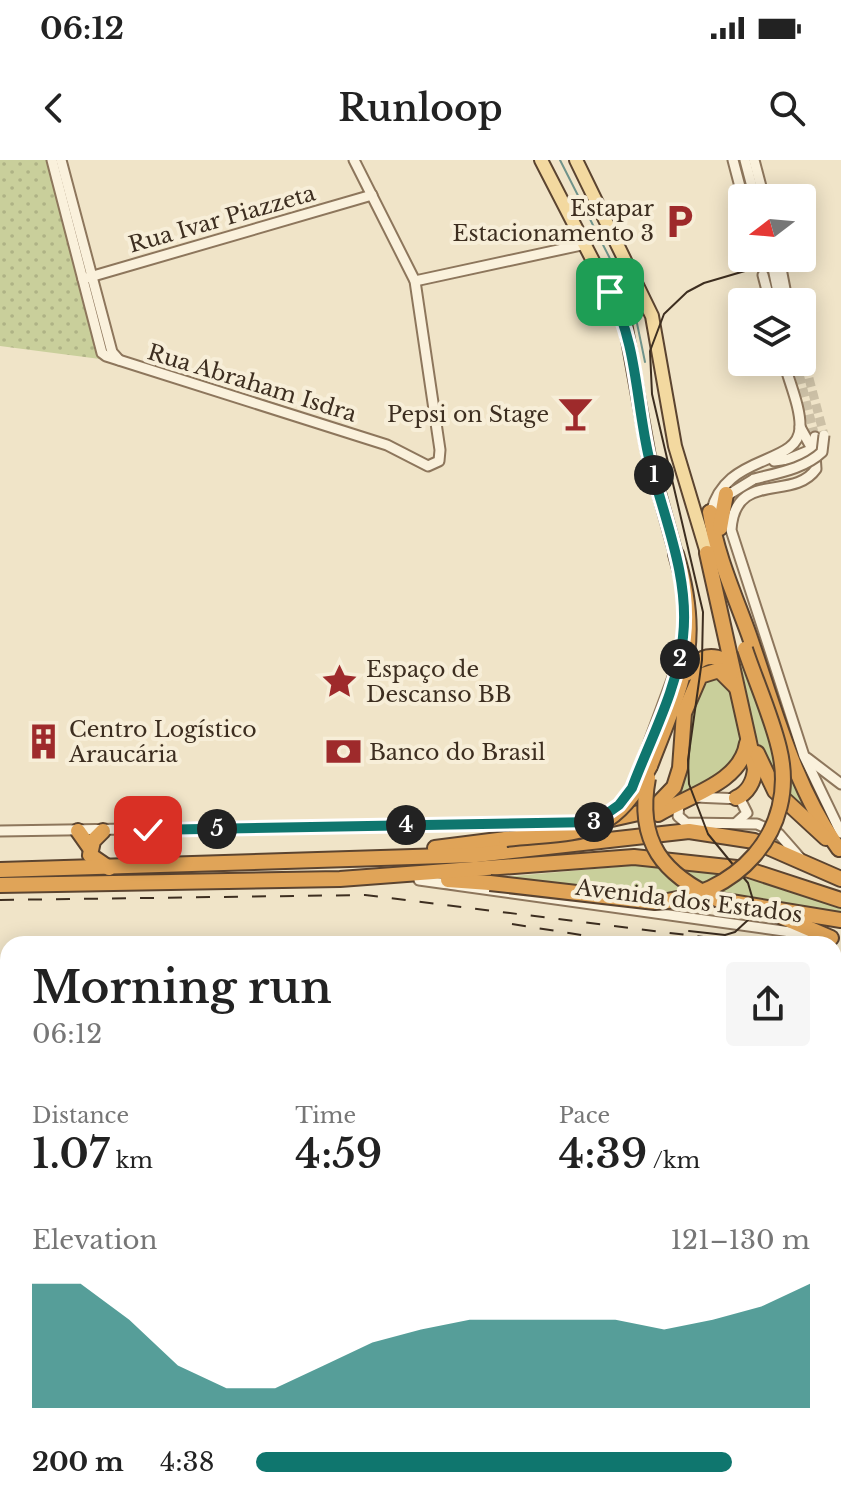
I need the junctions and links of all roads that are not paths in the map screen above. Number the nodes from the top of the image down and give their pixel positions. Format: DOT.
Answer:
graph roads {
  1 [pos="52,160"];
  2 [pos="61,160"];
  3 [pos="354,160"];
  4 [pos="541,160"];
  5 [pos="576,160"];
  6 [pos="733,160"];
  7 [pos="745,160"];
  8 [pos="754,160"];
  9 [pos="739,184"];
  10 [pos="751,184"];
  11 [pos="760,184"];
  12 [pos="372,195"];
  13 [pos="586,244"];
  14 [pos="87,277"];
  15 [pos="415,281"];
  16 [pos="119,360"];
  17 [pos="788,376"];
  18 [pos="802,430"];
  19 [pos="813,449"];
  20 [pos="762,462"];
  21 [pos="726,494"];
  22 [pos="710,512"];
  23 [pos="707,553"];
  24 [pos="676,554"];
  25 [pos="722,557"];
  26 [pos="738,604"];
  27 [pos="755,611"];
  28 [pos="684,679"];
  29 [pos="740,691"];
  30 [pos="748,730"];
  31 [pos="804,756"];
  32 [pos="650,766"];
  33 [pos="841,784"];
  34 [pos="736,798"];
  35 [pos="684,799"];
  36 [pos="841,815"];
  37 [pos="595,822"];
  38 [pos="736,823"];
  39 [pos="841,825"];
  40 [pos="0,831"];
  41 [pos="78,831"];
  42 [pos="103,831"];
  43 [pos="841,833"];
  44 [pos="90,848"];
  45 [pos="840,850"];
  46 [pos="349,861"];
  47 [pos="804,862"];
  48 [pos="110,868"];
  49 [pos="0,870"];
  50 [pos="340,879"];
  51 [pos="841,879"];
  52 [pos="419,880"];
  53 [pos="0,885"];
  54 [pos="841,900"];
  55 [pos="754,905"];
  56 [pos="841,920"];
  57 [pos="814,936"];
  58 [pos="829,936"];
  1 -- 14 [label="street"];
  2 -- 14 [label="street"];
  3 -- 12 [label="street"];
  4 -- 13 [label="main road"];
  5 -- 23 [label="main road"];
  6 -- 9 [label="street"];
  7 -- 10 [label="street"];
  8 -- 11 [label="street"];
  12 -- 14 [label="street, Rua Ivar Piazzeta"];
  12 -- 15 [label="street"];
  13 -- 15 [label="street"];
  13 -- 24 [label="main road"];
  14 -- 16 [label="street"];
  14 -- 16 [label="street, Rua Abraham Isdra"];
  15 -- 16 [label="street, Rua Abraham Isdra"];
  17 -- 18 [label="street"];
  18 -- 19 [label="street"];
  18 -- 20 [label="street"];
  19 -- 20 [label="street"];
  19 -- 21 [label="street, bridge"];
  19 -- 27 [label="street"];
  20 -- 22 [label="street"];
  21 -- 22 [label="street"];
  21 -- 25 [label="highway"];
  22 -- 23 [label="street"];
  22 -- 25 [label="highway"];
  23 -- 29 [label="highway"];
  23 -- 52 [label="highway, bridge"];
  24 -- 28 [label="highway"];
  24 -- 37 [label="street"];
  25 -- 26 [label="highway"];
  26 -- 27 [label="highway"];
  26 -- 45 [label="highway"];
  27 -- 31 [label="street"];
  28 -- 29 [label="highway"];
  28 -- 32 [label="highway"];
  29 -- 30 [label="highway"];
  29 -- 37 [label="highway"];
  30 -- 34 [label="highway"];
  30 -- 35 [label="highway"];
  30 -- 45 [label="highway"];
  31 -- 33 [label="street"];
  31 -- 43 [label="street"];
  32 -- 46 [label="highway, bridge"];
  32 -- 55 [label="highway, bridge"];
  34 -- 35 [label="street"];
  34 -- 38 [label="street"];
  35 -- 37 [label="highway"];
  35 -- 38 [label="street"];
  36 -- 39 [label="street"];
  37 -- 42 [label="street"];
  38 -- 47 [label="street"];
  40 -- 41 [label="street"];
  41 -- 42 [label="street"];
  41 -- 44 [label="highway"];
  42 -- 44 [label="highway"];
  44 -- 48 [label="highway"];
  46 -- 47 [label="highway"];
  46 -- 48 [label="highway"];
  47 -- 51 [label="highway"];
  48 -- 49 [label="highway"];
  50 -- 52 [label="highway"];
  50 -- 53 [label="highway"];
  50 -- 54 [label="highway"];
  52 -- 57 [label="street, Avenida dos Estados"];
  55 -- 56 [label="highway"];
  55 -- 58 [label="highway"];
}
